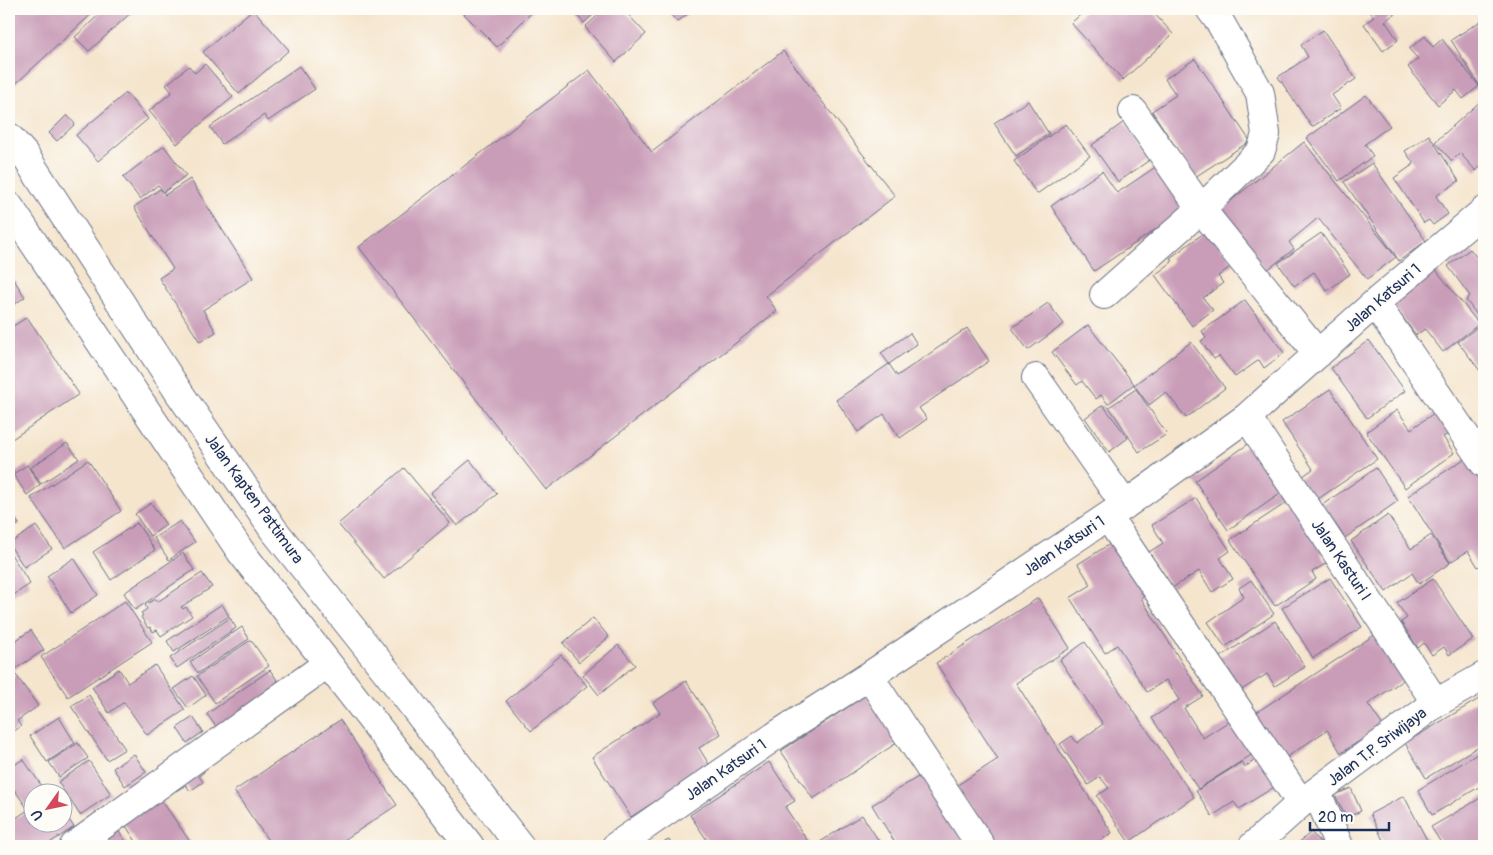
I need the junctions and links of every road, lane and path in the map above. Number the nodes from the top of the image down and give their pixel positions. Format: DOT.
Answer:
graph roads {
  1 [pos="1210,9"];
  2 [pos="1134,111"];
  3 [pos="9,137"];
  4 [pos="9,206"];
  5 [pos="1201,209"];
  6 [pos="1484,211"];
  7 [pos="1104,295"];
  8 [pos="1375,303"];
  9 [pos="1318,354"];
  10 [pos="1036,378"];
  11 [pos="1246,417"];
  12 [pos="1484,463"];
  13 [pos="1116,511"];
  14 [pos="328,664"];
  15 [pos="869,676"];
  16 [pos="1484,676"];
  17 [pos="1436,703"];
  18 [pos="1309,797"];
  19 [pos="74,846"];
  20 [pos="470,846"];
  21 [pos="520,846"];
  22 [pos="616,846"];
  23 [pos="980,846"];
  24 [pos="1252,846"];
  25 [pos="1339,846"];
  1 -- 5 [label="street"];
  2 -- 5 [label="street"];
  3 -- 21 [label="street, Jalan Kapten Pattimura"];
  4 -- 14 [label="street"];
  5 -- 7 [label="street"];
  5 -- 9 [label="street"];
  6 -- 8 [label="street, Jalan Katsuri 1"];
  8 -- 9 [label="street, Jalan Katsuri 1"];
  8 -- 12 [label="street"];
  9 -- 11 [label="street, Jalan Katsuri 1"];
  10 -- 13 [label="street"];
  11 -- 13 [label="street, Jalan Katsuri 1"];
  11 -- 17 [label="street, Jalan Kasturi I"];
  13 -- 15 [label="street, Jalan Katsuri 1"];
  13 -- 18 [label="street"];
  14 -- 19 [label="street"];
  14 -- 20 [label="street"];
  15 -- 22 [label="street, Jalan Katsuri 1"];
  15 -- 23 [label="street"];
  16 -- 17 [label="street, Jalan T.P. Sriwijaya"];
  17 -- 18 [label="street, Jalan T.P. Sriwijaya"];
  18 -- 24 [label="street, Jalan T.P. Sriwijaya"];
  18 -- 25 [label="street"];
}
